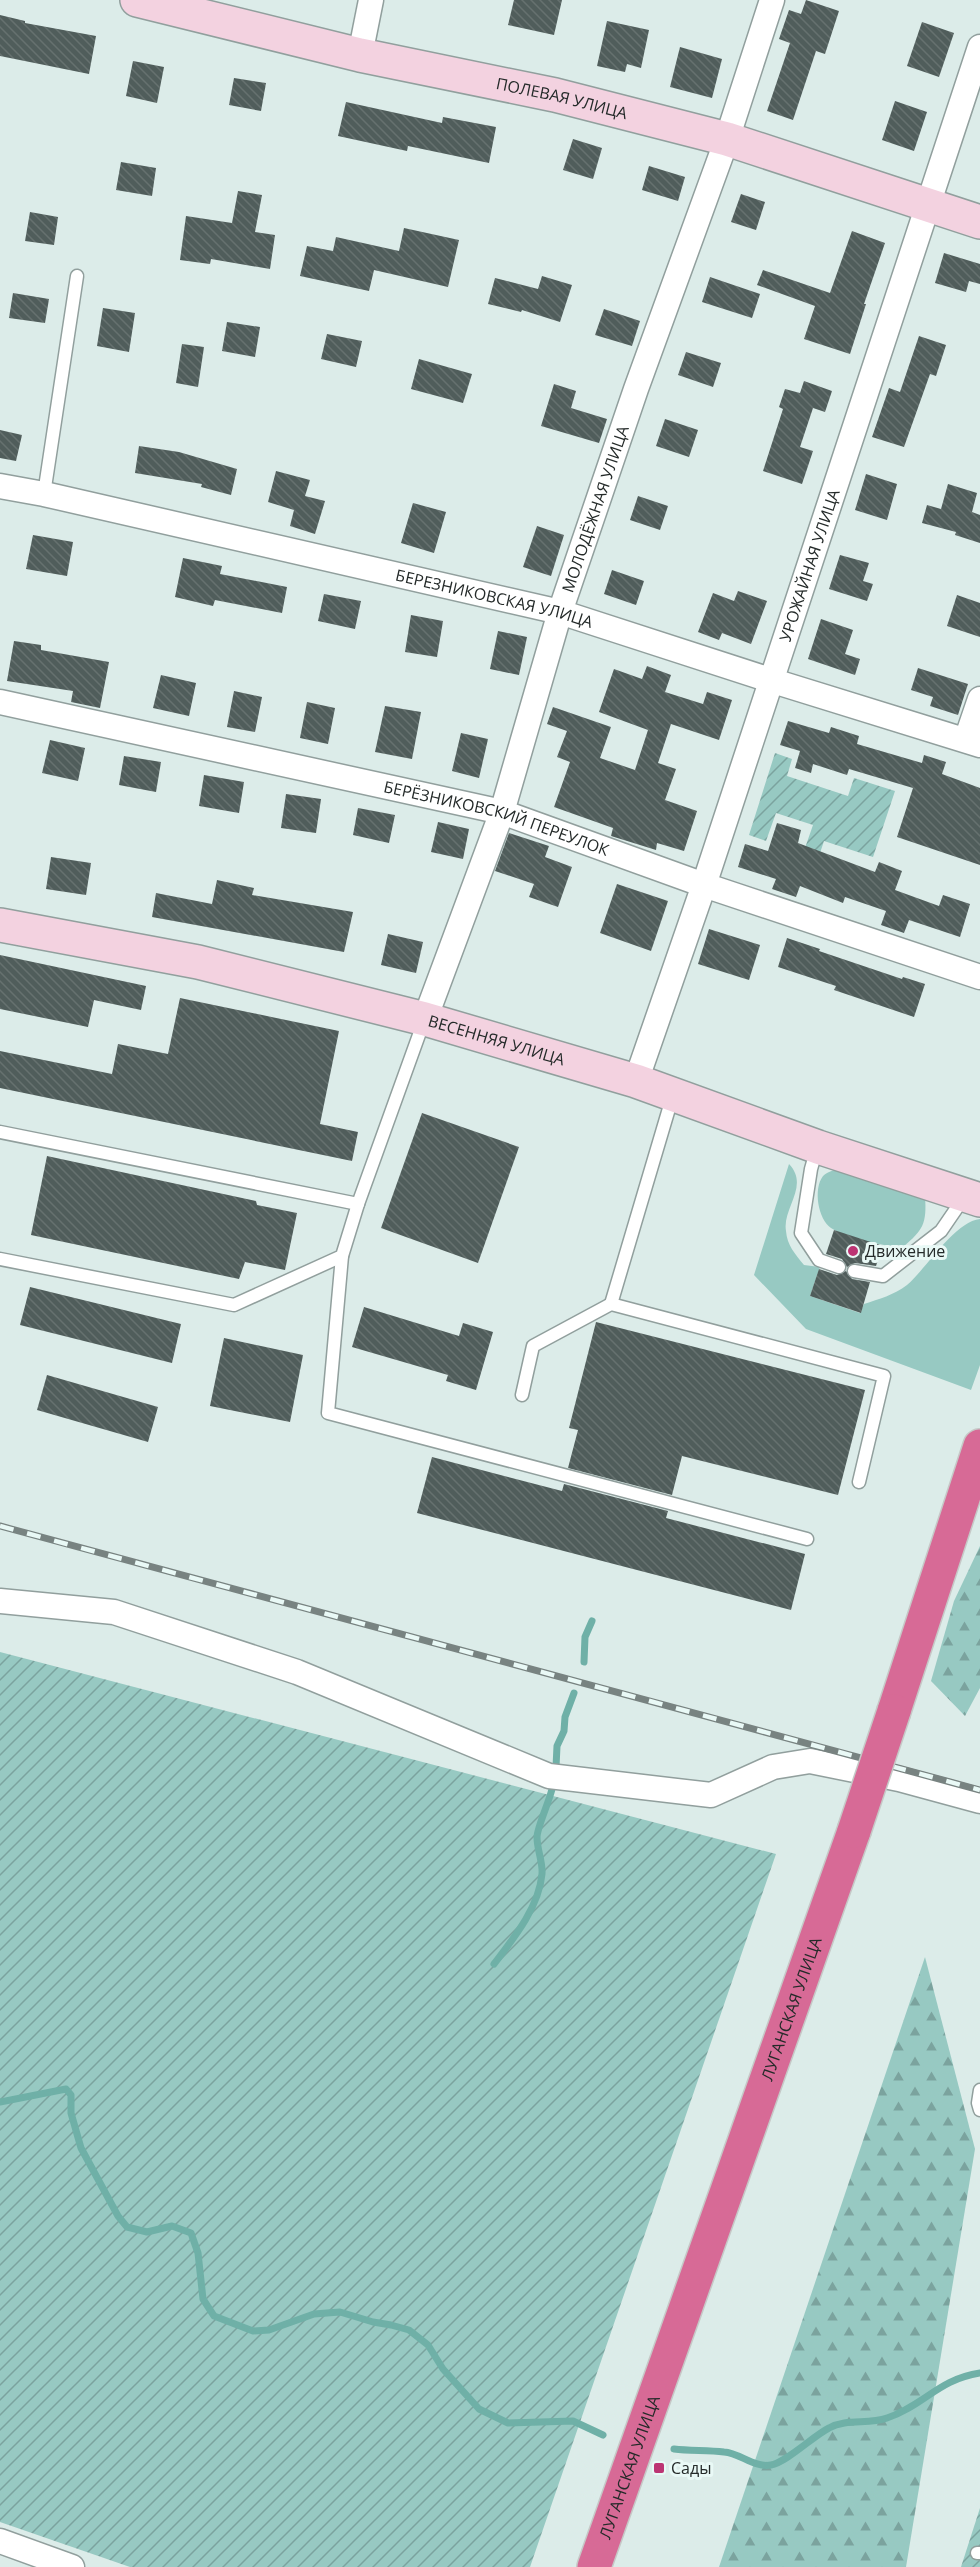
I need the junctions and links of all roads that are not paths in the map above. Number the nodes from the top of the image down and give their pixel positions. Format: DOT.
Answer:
graph roads {
  1 [pos="137,0"];
  2 [pos="371,0"];
  3 [pos="772,0"];
  4 [pos="980,47"];
  5 [pos="360,55"];
  6 [pos="727,139"];
  7 [pos="927,205"];
  8 [pos="980,222"];
  9 [pos="77,276"];
  10 [pos="0,486"];
  11 [pos="44,494"];
  12 [pos="560,612"];
  13 [pos="770,680"];
  14 [pos="980,699"];
  15 [pos="0,702"];
  16 [pos="973,742"];
  17 [pos="502,812"];
  18 [pos="704,885"];
  19 [pos="0,925"];
  20 [pos="980,977"];
  21 [pos="424,1019"];
  22 [pos="636,1081"];
  23 [pos="673,1094"];
  24 [pos="0,1132"];
  25 [pos="818,1147"];
  26 [pos="973,1197"];
  27 [pos="358,1204"];
  28 [pos="342,1256"];
  29 [pos="0,1259"];
  30 [pos="839,1267"];
  31 [pos="854,1271"];
  32 [pos="611,1304"];
  33 [pos="522,1395"];
  34 [pos="980,1446"];
  35 [pos="859,1482"];
  36 [pos="807,1539"];
  37 [pos="0,1602"];
  38 [pos="980,1801"];
  39 [pos="980,2090"];
  40 [pos="980,2110"];
  41 [pos="0,2541"];
  42 [pos="72,2567"];
  43 [pos="594,2567"];
  1 -- 5 [label="street, ПОЛЕВАЯ УЛИЦА"];
  2 -- 5 [label="street"];
  3 -- 6 [label="street, МОЛОДЁЖНАЯ УЛИЦА"];
  4 -- 7 [label="street, УРОЖАЙНАЯ УЛИЦА"];
  5 -- 6 [label="street, ПОЛЕВАЯ УЛИЦА"];
  6 -- 7 [label="street, ПОЛЕВАЯ УЛИЦА"];
  6 -- 12 [label="street, МОЛОДЁЖНАЯ УЛИЦА"];
  7 -- 8 [label="street, ПОЛЕВАЯ УЛИЦА"];
  7 -- 13 [label="street, УРОЖАЙНАЯ УЛИЦА"];
  9 -- 11 [label="lane"];
  10 -- 11 [label="street, БЕРЕЗНИКОВСКАЯ УЛИЦА"];
  11 -- 12 [label="street, БЕРЕЗНИКОВСКАЯ УЛИЦА"];
  12 -- 13 [label="street, БЕРЕЗНИКОВСКАЯ УЛИЦА"];
  12 -- 17 [label="street, МОЛОДЁЖНАЯ УЛИЦА"];
  13 -- 16 [label="street, БЕРЕЗНИКОВСКАЯ УЛИЦА"];
  13 -- 18 [label="street, УРОЖАЙНАЯ УЛИЦА"];
  14 -- 16 [label="street"];
  15 -- 17 [label="street, БЕРЁЗНИКОВСКИЙ ПЕРЕУЛОК"];
  17 -- 18 [label="street, БЕРЁЗНИКОВСКИЙ ПЕРЕУЛОК"];
  17 -- 21 [label="street, МОЛОДЁЖНАЯ УЛИЦА"];
  18 -- 20 [label="street, БЕРЁЗНИКОВСКИЙ ПЕРЕУЛОК"];
  18 -- 22 [label="street, УРОЖАЙНАЯ УЛИЦА"];
  19 -- 21 [label="street, ВЕСЕННЯЯ УЛИЦА"];
  21 -- 22 [label="street, ВЕСЕННЯЯ УЛИЦА"];
  21 -- 27 [label="lane"];
  22 -- 23 [label="street, ВЕСЕННЯЯ УЛИЦА"];
  23 -- 25 [label="street, ВЕСЕННЯЯ УЛИЦА"];
  23 -- 32 [label="lane"];
  24 -- 27 [label="lane"];
  25 -- 26 [label="street, ВЕСЕННЯЯ УЛИЦА"];
  25 -- 30 [label="lane"];
  26 -- 31 [label="lane"];
  27 -- 28 [label="lane"];
  28 -- 29 [label="lane"];
  28 -- 36 [label="lane"];
  32 -- 33 [label="lane"];
  32 -- 35 [label="lane"];
  34 -- 43 [label="highway, ЛУГАНСКАЯ УЛИЦА, bridge"];
  37 -- 38 [label="street"];
  39 -- 40 [label="lane"];
  41 -- 42 [label="street"];
}
